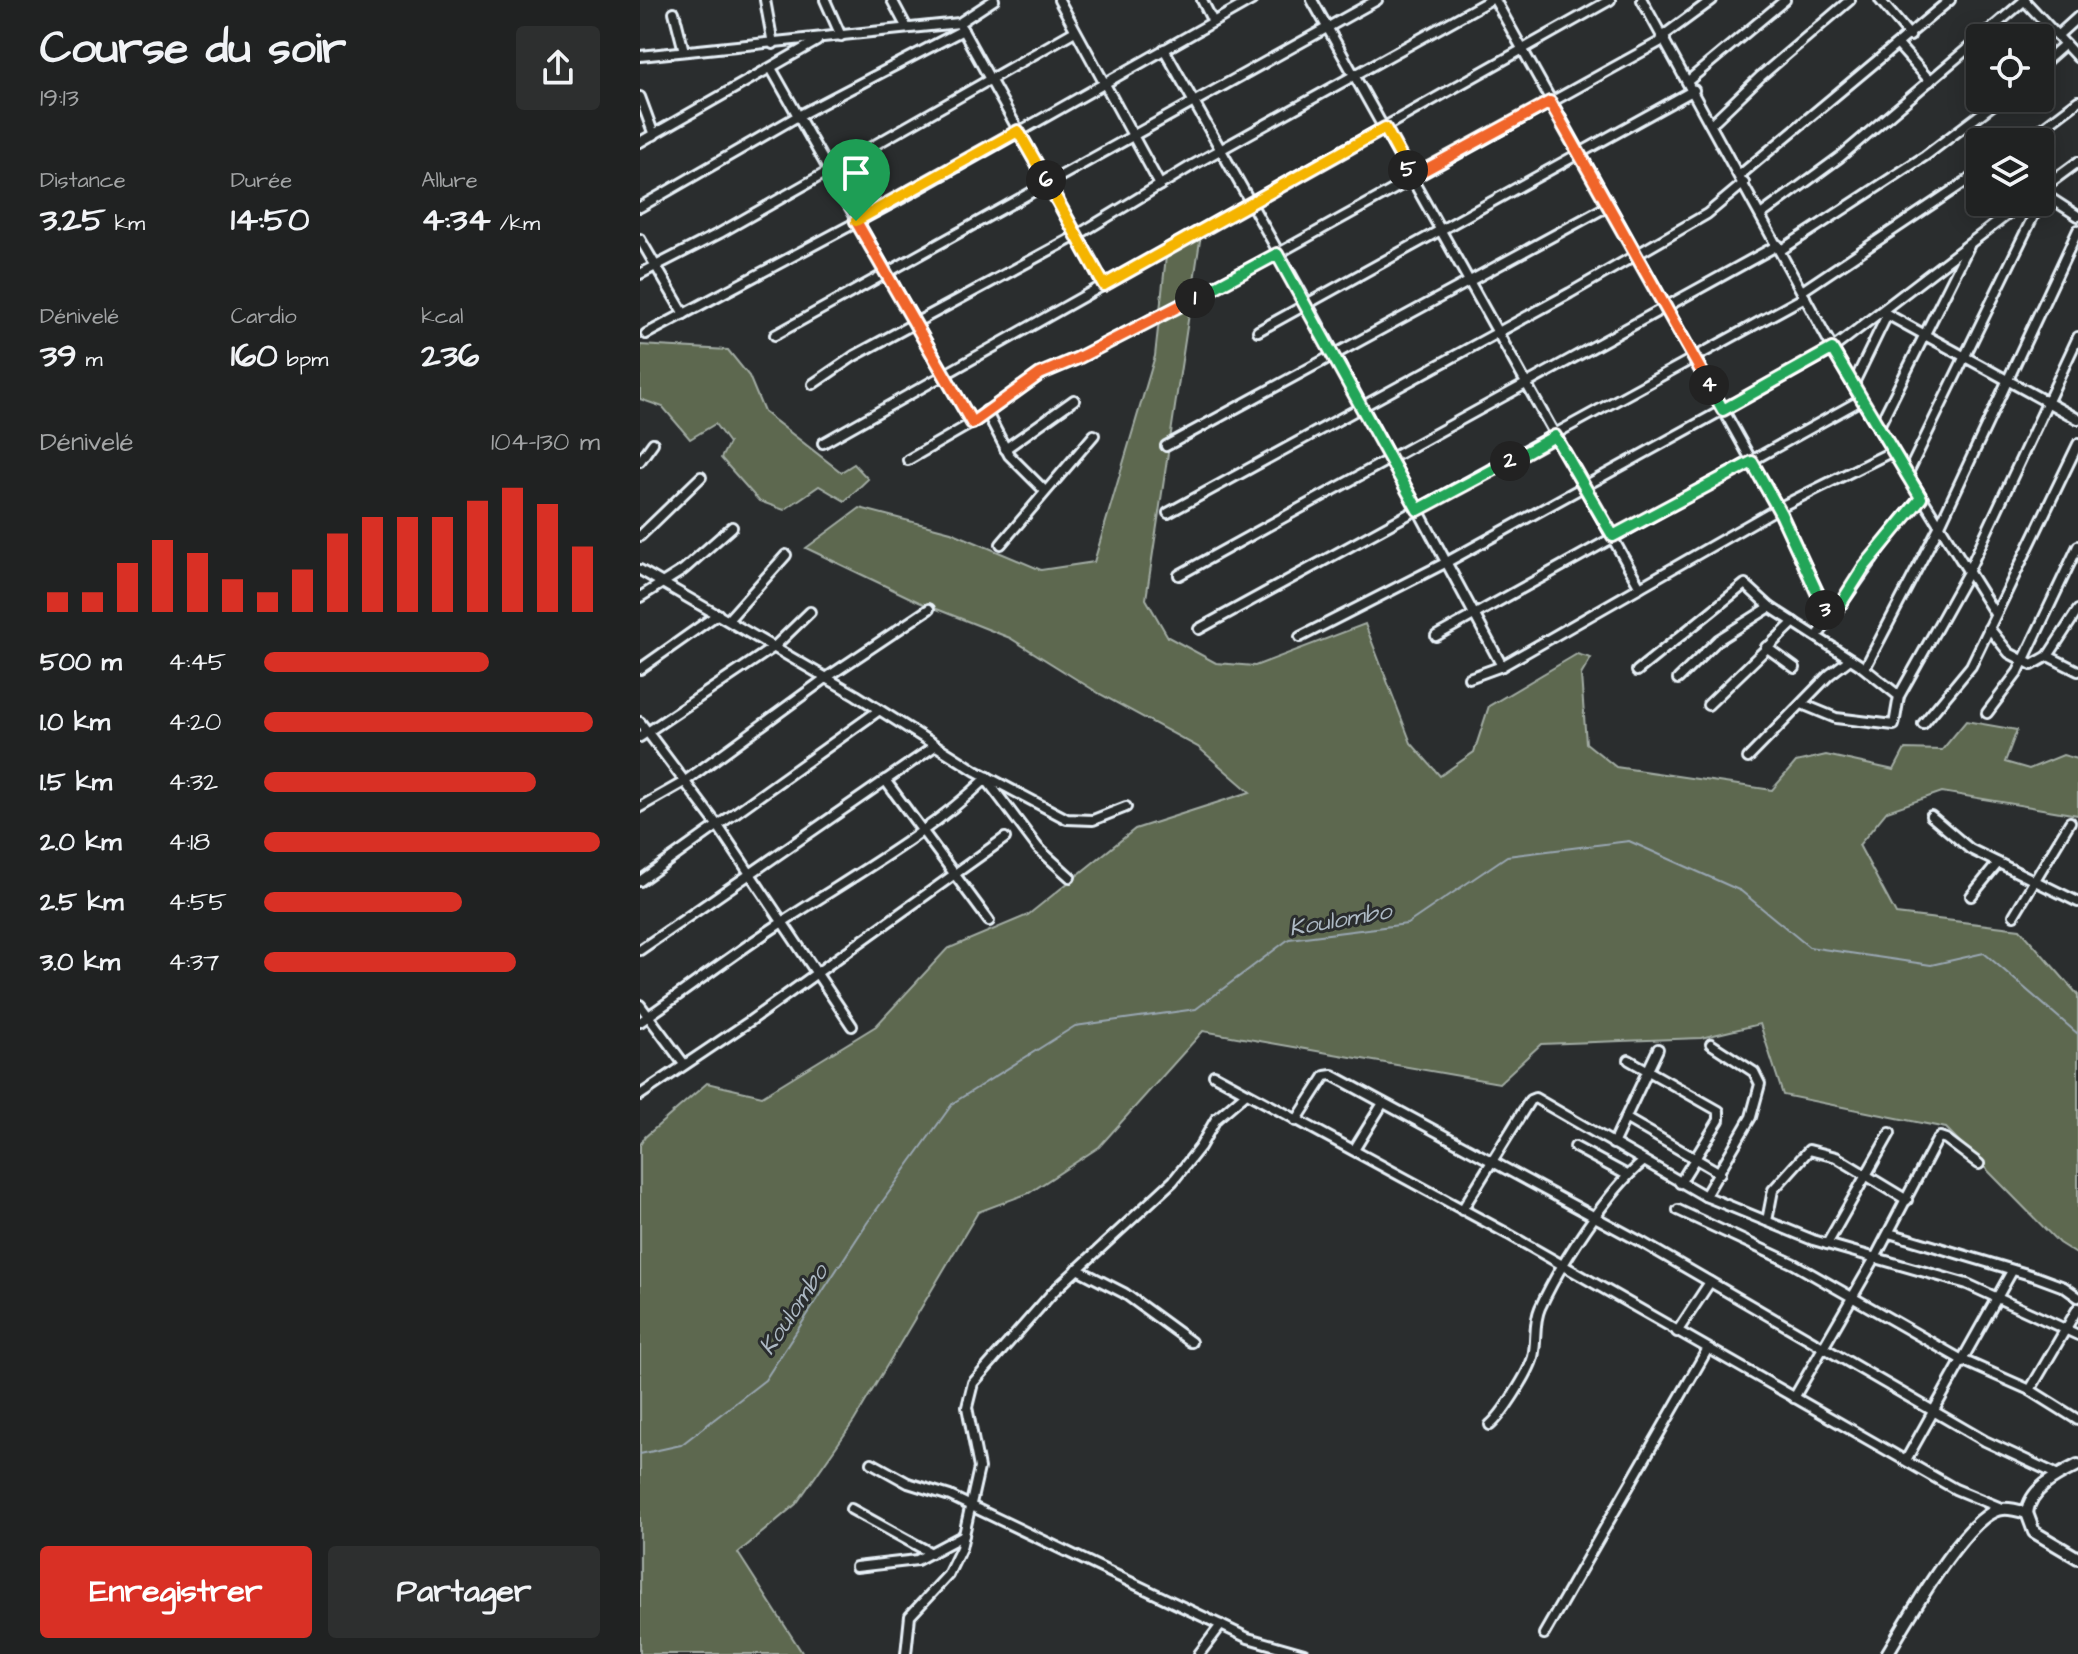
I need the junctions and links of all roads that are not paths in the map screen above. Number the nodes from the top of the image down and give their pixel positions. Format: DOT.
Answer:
graph roads {
  1 [pos="765,0"];
  2 [pos="825,0"];
  3 [pos="892,0"];
  4 [pos="994,0"];
  5 [pos="1059,0"];
  6 [pos="1202,0"];
  7 [pos="1252,0"];
  8 [pos="1312,0"];
  9 [pos="1377,0"];
  10 [pos="1493,0"];
  11 [pos="1610,0"];
  12 [pos="1712,0"];
  13 [pos="1785,0"];
  14 [pos="1850,0"];
  15 [pos="1880,0"];
  16 [pos="1950,0"];
  17 [pos="2025,0"];
  18 [pos="1644,1"];
  19 [pos="674,12"];
  20 [pos="2078,17"];
  21 [pos="1213,22"];
  22 [pos="1326,25"];
  23 [pos="961,26"];
  24 [pos="907,28"];
  25 [pos="1075,31"];
  26 [pos="841,36"];
  27 [pos="1910,36"];
  28 [pos="2057,36"];
  29 [pos="1664,38"];
  30 [pos="820,39"];
  31 [pos="773,44"];
  32 [pos="2065,44"];
  33 [pos="1899,46"];
  34 [pos="1164,49"];
  35 [pos="1521,50"];
  36 [pos="684,51"];
  37 [pos="2054,54"];
  38 [pos="640,56"];
  39 [pos="2078,58"];
  40 [pos="771,68"];
  41 [pos="1356,75"];
  42 [pos="989,78"];
  43 [pos="1688,81"];
  44 [pos="1930,81"];
  45 [pos="1104,82"];
  46 [pos="1694,90"];
  47 [pos="640,97"];
  48 [pos="1194,101"];
  49 [pos="2078,101"];
  50 [pos="1550,102"];
  51 [pos="1983,112"];
  52 [pos="798,116"];
  53 [pos="1712,123"];
  54 [pos="1385,128"];
  55 [pos="2042,128"];
  56 [pos="1018,131"];
  57 [pos="1133,133"];
  58 [pos="654,135"];
  59 [pos="640,142"];
  60 [pos="1221,150"];
  61 [pos="1577,152"];
  62 [pos="2078,162"];
  63 [pos="829,171"];
  64 [pos="1412,177"];
  65 [pos="1742,179"];
  66 [pos="2054,181"];
  67 [pos="1047,182"];
  68 [pos="1966,182"];
  69 [pos="1160,185"];
  70 [pos="2054,200"];
  71 [pos="1250,204"];
  72 [pos="1608,206"];
  73 [pos="640,207"];
  74 [pos="1762,214"];
  75 [pos="2005,216"];
  76 [pos="2030,216"];
  77 [pos="2078,216"];
  78 [pos="856,221"];
  79 [pos="1441,230"];
  80 [pos="2078,230"];
  81 [pos="1076,236"];
  82 [pos="640,239"];
  83 [pos="1971,241"];
  84 [pos="1780,248"];
  85 [pos="1277,254"];
  86 [pos="1635,254"];
  87 [pos="654,267"];
  88 [pos="885,273"];
  89 [pos="640,274"];
  90 [pos="1469,281"];
  91 [pos="1104,285"];
  92 [pos="1803,294"];
  93 [pos="1307,303"];
  94 [pos="1666,308"];
  95 [pos="684,314"];
  96 [pos="1885,314"];
  97 [pos="913,324"];
  98 [pos="1258,331"];
  99 [pos="1498,333"];
  100 [pos="646,334"];
  101 [pos="775,335"];
  102 [pos="1926,335"];
  103 [pos="2078,337"];
  104 [pos="1832,349"];
  105 [pos="1335,354"];
  106 [pos="1964,355"];
  107 [pos="1694,358"];
  108 [pos="941,374"];
  109 [pos="2007,379"];
  110 [pos="1527,382"];
  111 [pos="813,384"];
  112 [pos="1853,385"];
  113 [pos="1074,400"];
  114 [pos="1861,400"];
  115 [pos="2047,400"];
  116 [pos="1363,407"];
  117 [pos="1723,410"];
  118 [pos="986,411"];
  119 [pos="2078,419"];
  120 [pos="972,423"];
  121 [pos="1878,428"];
  122 [pos="1094,435"];
  123 [pos="1555,436"];
  124 [pos="653,443"];
  125 [pos="823,443"];
  126 [pos="2078,444"];
  127 [pos="1166,446"];
  128 [pos="1005,449"];
  129 [pos="1893,451"];
  130 [pos="1390,456"];
  131 [pos="908,460"];
  132 [pos="640,461"];
  133 [pos="1752,462"];
  134 [pos="1907,475"];
  135 [pos="701,477"];
  136 [pos="1583,486"];
  137 [pos="1045,491"];
  138 [pos="1921,498"];
  139 [pos="1778,508"];
  140 [pos="1418,510"];
  141 [pos="1168,513"];
  142 [pos="732,527"];
  143 [pos="1939,527"];
  144 [pos="640,536"];
  145 [pos="1613,536"];
  146 [pos="1001,544"];
  147 [pos="2078,546"];
  148 [pos="786,555"];
  149 [pos="1447,562"];
  150 [pos="640,570"];
  151 [pos="1967,574"];
  152 [pos="1179,575"];
  153 [pos="660,584"];
  154 [pos="1640,587"];
  155 [pos="640,597"];
  156 [pos="1770,607"];
  157 [pos="929,609"];
  158 [pos="2078,610"];
  159 [pos="810,612"];
  160 [pos="1475,613"];
  161 [pos="718,614"];
  162 [pos="1995,614"];
  163 [pos="1831,619"];
  164 [pos="728,620"];
  165 [pos="1794,622"];
  166 [pos="1989,628"];
  167 [pos="1199,629"];
  168 [pos="1436,636"];
  169 [pos="1817,636"];
  170 [pos="1300,637"];
  171 [pos="774,647"];
  172 [pos="1766,647"];
  173 [pos="2048,656"];
  174 [pos="1850,659"];
  175 [pos="2022,662"];
  176 [pos="1502,666"];
  177 [pos="1795,668"];
  178 [pos="1865,668"];
  179 [pos="640,669"];
  180 [pos="1637,671"];
  181 [pos="2078,671"];
  182 [pos="826,678"];
  183 [pos="1469,678"];
  184 [pos="1678,679"];
  185 [pos="1899,696"];
  186 [pos="1802,704"];
  187 [pos="1708,705"];
  188 [pos="878,711"];
  189 [pos="1987,713"];
  190 [pos="640,722"];
  191 [pos="1923,724"];
  192 [pos="644,734"];
  193 [pos="935,746"];
  194 [pos="1748,758"];
  195 [pos="987,778"];
  196 [pos="885,780"];
  197 [pos="684,782"];
  198 [pos="640,807"];
  199 [pos="1126,807"];
  200 [pos="1931,816"];
  201 [pos="2070,822"];
  202 [pos="718,826"];
  203 [pos="920,830"];
  204 [pos="1005,838"];
  205 [pos="1998,863"];
  206 [pos="749,876"];
  207 [pos="955,876"];
  208 [pos="1070,877"];
  209 [pos="640,881"];
  210 [pos="2033,881"];
  211 [pos="1971,896"];
  212 [pos="2078,902"];
  213 [pos="2014,915"];
  214 [pos="989,921"];
  215 [pos="781,923"];
  216 [pos="640,950"];
  217 [pos="816,974"];
  218 [pos="640,1005"];
  219 [pos="644,1019"];
  220 [pos="852,1026"];
  221 [pos="1711,1044"];
  222 [pos="1658,1049"];
  223 [pos="1629,1060"];
  224 [pos="684,1064"];
  225 [pos="1648,1070"];
  226 [pos="1214,1075"];
  227 [pos="640,1095"];
  228 [pos="1244,1095"];
  229 [pos="1383,1103"];
  230 [pos="1625,1118"];
  231 [pos="1296,1121"];
  232 [pos="1890,1133"];
  233 [pos="1613,1144"];
  234 [pos="1575,1147"];
  235 [pos="1354,1150"];
  236 [pos="1491,1159"];
  237 [pos="1695,1159"];
  238 [pos="1643,1162"];
  239 [pos="1979,1164"];
  240 [pos="1720,1173"];
  241 [pos="1627,1175"];
  242 [pos="1867,1175"];
  243 [pos="1680,1183"];
  244 [pos="1705,1196"];
  245 [pos="1907,1200"];
  246 [pos="1462,1210"];
  247 [pos="1678,1210"];
  248 [pos="1596,1219"];
  249 [pos="1767,1221"];
  250 [pos="1889,1233"];
  251 [pos="1827,1244"];
  252 [pos="1875,1258"];
  253 [pos="1564,1266"];
  254 [pos="1077,1269"];
  255 [pos="2012,1271"];
  256 [pos="1710,1282"];
  257 [pos="1850,1297"];
  258 [pos="1997,1297"];
  259 [pos="2078,1297"];
  260 [pos="2078,1308"];
  261 [pos="2066,1329"];
  262 [pos="1677,1332"];
  263 [pos="2078,1335"];
  264 [pos="1191,1342"];
  265 [pos="1823,1348"];
  266 [pos="1707,1350"];
  267 [pos="1962,1360"];
  268 [pos="2030,1390"];
  269 [pos="1794,1398"];
  270 [pos="1933,1411"];
  271 [pos="2078,1420"];
  272 [pos="1490,1425"];
  273 [pos="1906,1460"];
  274 [pos="872,1463"];
  275 [pos="2078,1465"];
  276 [pos="2058,1475"];
  277 [pos="972,1506"];
  278 [pos="2001,1508"];
  279 [pos="851,1509"];
  280 [pos="2027,1513"];
  281 [pos="965,1534"];
  282 [pos="931,1553"];
  283 [pos="2078,1558"];
  284 [pos="856,1567"];
  285 [pos="1221,1625"];
  286 [pos="1544,1634"];
  287 [pos="906,1654"];
  288 [pos="1199,1654"];
  289 [pos="1304,1654"];
  290 [pos="1887,1654"];
  1 -- 31 [label="street"];
  2 -- 26 [label="street"];
  3 -- 24 [label="street"];
  4 -- 23 [label="street"];
  5 -- 25 [label="street"];
  6 -- 21 [label="street"];
  7 -- 21 [label="street"];
  8 -- 22 [label="street"];
  9 -- 22 [label="street"];
  10 -- 35 [label="street"];
  10 -- 41 [label="street"];
  11 -- 35 [label="street"];
  12 -- 29 [label="street"];
  13 -- 43 [label="street"];
  14 -- 53 [label="street"];
  15 -- 27 [label="street"];
  16 -- 27 [label="street"];
  17 -- 28 [label="street"];
  17 -- 44 [label="street"];
  18 -- 29 [label="street"];
  19 -- 36 [label="street"];
  20 -- 28 [label="street"];
  21 -- 34 [label="street"];
  22 -- 41 [label="street"];
  22 -- 48 [label="street"];
  23 -- 24 [label="street"];
  23 -- 42 [label="street"];
  23 -- 52 [label="street"];
  24 -- 26 [label="street"];
  25 -- 42 [label="street"];
  25 -- 45 [label="street"];
  26 -- 30 [label="street"];
  27 -- 33 [label="street"];
  28 -- 32 [label="street"];
  29 -- 43 [label="street"];
  29 -- 50 [label="street"];
  30 -- 31 [label="street"];
  30 -- 40 [label="street"];
  31 -- 36 [label="street"];
  32 -- 37 [label="street"];
  32 -- 39 [label="street"];
  33 -- 44 [label="street"];
  33 -- 65 [label="street"];
  34 -- 45 [label="street"];
  34 -- 48 [label="street"];
  35 -- 50 [label="street"];
  35 -- 54 [label="street"];
  36 -- 38 [label="street"];
  40 -- 52 [label="street"];
  40 -- 58 [label="street"];
  41 -- 54 [label="street"];
  41 -- 60 [label="street"];
  42 -- 56 [label="street"];
  42 -- 63 [label="street"];
  43 -- 46 [label="street"];
  44 -- 74 [label="street"];
  45 -- 56 [label="street"];
  45 -- 57 [label="street"];
  46 -- 53 [label="street"];
  46 -- 61 [label="street"];
  47 -- 58 [label="street"];
  48 -- 57 [label="street"];
  48 -- 60 [label="street"];
  49 -- 55 [label="street"];
  50 -- 61 [label="street"];
  50 -- 64 [label="street"];
  51 -- 84 [label="street"];
  52 -- 63 [label="street"];
  52 -- 73 [label="street"];
  53 -- 65 [label="street"];
  54 -- 64 [label="street"];
  54 -- 71 [label="street"];
  56 -- 67 [label="street"];
  56 -- 78 [label="street"];
  57 -- 67 [label="street"];
  57 -- 69 [label="street"];
  58 -- 59 [label="street"];
  60 -- 69 [label="street"];
  60 -- 71 [label="street"];
  61 -- 72 [label="street"];
  61 -- 79 [label="street"];
  62 -- 66 [label="street"];
  63 -- 78 [label="street"];
  63 -- 87 [label="street"];
  64 -- 79 [label="street"];
  64 -- 85 [label="street"];
  65 -- 74 [label="street"];
  65 -- 86 [label="street"];
  67 -- 81 [label="street"];
  67 -- 88 [label="street"];
  68 -- 92 [label="street"];
  69 -- 81 [label="street"];
  70 -- 77 [label="street"];
  71 -- 85 [label="street"];
  71 -- 91 [label="street"];
  72 -- 86 [label="street"];
  72 -- 90 [label="street"];
  74 -- 84 [label="street"];
  75 -- 83 [label="street"];
  76 -- 106 [label="street"];
  78 -- 88 [label="street"];
  78 -- 95 [label="street"];
  79 -- 90 [label="street"];
  79 -- 93 [label="street"];
  80 -- 109 [label="street"];
  81 -- 91 [label="street"];
  81 -- 97 [label="street"];
  82 -- 87 [label="street"];
  83 -- 96 [label="street"];
  83 -- 102 [label="street"];
  84 -- 92 [label="street"];
  84 -- 94 [label="street"];
  85 -- 93 [label="street"];
  85 -- 118 [label="street"];
  86 -- 94 [label="street"];
  86 -- 99 [label="street"];
  87 -- 89 [label="street"];
  87 -- 95 [label="street"];
  88 -- 97 [label="street"];
  88 -- 101 [label="street"];
  90 -- 99 [label="street"];
  90 -- 105 [label="street"];
  91 -- 108 [label="street"];
  92 -- 104 [label="street"];
  92 -- 107 [label="street"];
  93 -- 98 [label="street"];
  93 -- 105 [label="street"];
  94 -- 107 [label="street"];
  94 -- 110 [label="street"];
  95 -- 100 [label="street"];
  96 -- 102 [label="street"];
  96 -- 104 [label="street"];
  96 -- 112 [label="street"];
  97 -- 108 [label="street"];
  97 -- 111 [label="street"];
  99 -- 110 [label="street"];
  99 -- 116 [label="street"];
  102 -- 106 [label="street"];
  102 -- 121 [label="street"];
  103 -- 115 [label="street"];
  104 -- 112 [label="street"];
  104 -- 117 [label="street"];
  105 -- 116 [label="street"];
  105 -- 127 [label="street"];
  106 -- 109 [label="street"];
  106 -- 134 [label="street"];
  107 -- 117 [label="street"];
  107 -- 123 [label="street"];
  108 -- 120 [label="street"];
  108 -- 125 [label="street"];
  109 -- 115 [label="street"];
  109 -- 143 [label="street"];
  110 -- 123 [label="street"];
  110 -- 130 [label="street"];
  112 -- 114 [label="street"];
  113 -- 128 [label="street"];
  114 -- 121 [label="street"];
  114 -- 133 [label="street"];
  115 -- 119 [label="street"];
  115 -- 151 [label="street"];
  116 -- 130 [label="street"];
  116 -- 141 [label="street"];
  117 -- 133 [label="street"];
  117 -- 136 [label="street"];
  118 -- 120 [label="street"];
  118 -- 128 [label="street"];
  120 -- 131 [label="street"];
  121 -- 129 [label="street"];
  122 -- 137 [label="street"];
  123 -- 136 [label="street"];
  123 -- 140 [label="street"];
  124 -- 132 [label="street"];
  126 -- 162 [label="street"];
  128 -- 137 [label="street"];
  129 -- 134 [label="street"];
  129 -- 139 [label="street"];
  130 -- 140 [label="street"];
  130 -- 152 [label="street"];
  133 -- 139 [label="street"];
  133 -- 145 [label="street"];
  134 -- 138 [label="street"];
  135 -- 144 [label="street"];
  136 -- 145 [label="street"];
  136 -- 149 [label="street"];
  137 -- 146 [label="street"];
  138 -- 143 [label="street"];
  138 -- 163 [label="street"];
  139 -- 154 [label="street"];
  139 -- 163 [label="street"];
  140 -- 149 [label="street"];
  140 -- 167 [label="street"];
  142 -- 153 [label="street"];
  143 -- 151 [label="street"];
  143 -- 178 [label="street"];
  145 -- 154 [label="street"];
  145 -- 160 [label="street"];
  147 -- 175 [label="street"];
  148 -- 164 [label="street"];
  149 -- 160 [label="street"];
  149 -- 170 [label="street"];
  150 -- 153 [label="street"];
  151 -- 162 [label="street"];
  151 -- 185 [label="street"];
  153 -- 155 [label="street"];
  153 -- 161 [label="street"];
  154 -- 176 [label="street"];
  156 -- 165 [label="street"];
  156 -- 180 [label="street"];
  156 -- 184 [label="street"];
  157 -- 182 [label="street"];
  158 -- 173 [label="street"];
  159 -- 171 [label="street"];
  160 -- 168 [label="street"];
  160 -- 176 [label="street"];
  161 -- 164 [label="street"];
  161 -- 179 [label="street"];
  162 -- 166 [label="street"];
  163 -- 169 [label="street"];
  164 -- 171 [label="street"];
  165 -- 169 [label="street"];
  165 -- 172 [label="street"];
  166 -- 175 [label="street"];
  166 -- 191 [label="street"];
  169 -- 174 [label="street"];
  171 -- 182 [label="street"];
  171 -- 192 [label="street"];
  172 -- 177 [label="street"];
  172 -- 187 [label="street"];
  173 -- 175 [label="street"];
  173 -- 181 [label="street"];
  174 -- 178 [label="street"];
  174 -- 186 [label="street"];
  175 -- 189 [label="street"];
  176 -- 183 [label="street"];
  178 -- 185 [label="street"];
  182 -- 188 [label="street"];
  182 -- 197 [label="street"];
  185 -- 186 [label="street"];
  186 -- 194 [label="street"];
  188 -- 193 [label="street"];
  188 -- 202 [label="street"];
  190 -- 192 [label="street"];
  192 -- 197 [label="street"];
  193 -- 195 [label="street"];
  193 -- 196 [label="street"];
  195 -- 199 [label="street"];
  195 -- 203 [label="street"];
  195 -- 208 [label="street"];
  196 -- 203 [label="street"];
  196 -- 206 [label="street"];
  197 -- 198 [label="street"];
  197 -- 202 [label="street"];
  200 -- 205 [label="street"];
  201 -- 210 [label="street"];
  202 -- 206 [label="street"];
  202 -- 209 [label="street"];
  203 -- 207 [label="street"];
  203 -- 215 [label="street"];
  204 -- 207 [label="street"];
  205 -- 210 [label="street"];
  205 -- 211 [label="street"];
  206 -- 215 [label="street"];
  206 -- 216 [label="street"];
  207 -- 214 [label="street"];
  207 -- 217 [label="street"];
  210 -- 212 [label="street"];
  210 -- 213 [label="street"];
  215 -- 217 [label="street"];
  215 -- 219 [label="street"];
  217 -- 220 [label="street"];
  217 -- 224 [label="street"];
  218 -- 219 [label="street"];
  219 -- 224 [label="street"];
  221 -- 240 [label="street"];
  222 -- 225 [label="street"];
  223 -- 225 [label="street"];
  224 -- 227 [label="street"];
  225 -- 230 [label="street"];
  225 -- 237 [label="street"];
  226 -- 228 [label="street"];
  228 -- 231 [label="street"];
  228 -- 254 [label="street"];
  229 -- 231 [label="street"];
  229 -- 235 [label="street"];
  229 -- 236 [label="street"];
  230 -- 233 [label="street"];
  230 -- 237 [label="street"];
  231 -- 235 [label="street"];
  232 -- 242 [label="street"];
  233 -- 236 [label="street"];
  233 -- 238 [label="street"];
  234 -- 241 [label="street"];
  235 -- 246 [label="street"];
  236 -- 246 [label="street"];
  236 -- 248 [label="street"];
  237 -- 240 [label="street"];
  237 -- 243 [label="street"];
  238 -- 241 [label="street"];
  238 -- 243 [label="street"];
  239 -- 245 [label="street"];
  240 -- 244 [label="street"];
  241 -- 248 [label="street"];
  242 -- 245 [label="street"];
  242 -- 249 [label="street"];
  242 -- 251 [label="street"];
  243 -- 244 [label="street"];
  244 -- 249 [label="street"];
  245 -- 250 [label="street"];
  246 -- 253 [label="street"];
  247 -- 257 [label="street"];
  248 -- 253 [label="street"];
  248 -- 256 [label="street"];
  249 -- 251 [label="street"];
  250 -- 252 [label="street"];
  250 -- 255 [label="street"];
  251 -- 252 [label="street"];
  252 -- 257 [label="street"];
  252 -- 258 [label="street"];
  253 -- 262 [label="street"];
  253 -- 272 [label="street"];
  254 -- 264 [label="street"];
  254 -- 277 [label="street"];
  255 -- 258 [label="street"];
  255 -- 259 [label="street"];
  256 -- 262 [label="street"];
  256 -- 265 [label="street"];
  257 -- 265 [label="street"];
  257 -- 267 [label="street"];
  258 -- 261 [label="street"];
  258 -- 267 [label="street"];
  260 -- 261 [label="street"];
  261 -- 263 [label="street"];
  261 -- 268 [label="street"];
  262 -- 266 [label="street"];
  265 -- 269 [label="street"];
  265 -- 270 [label="street"];
  266 -- 269 [label="street"];
  266 -- 286 [label="street"];
  267 -- 268 [label="street"];
  267 -- 270 [label="street"];
  268 -- 271 [label="street"];
  269 -- 273 [label="street"];
  270 -- 273 [label="street"];
  270 -- 276 [label="street"];
  273 -- 278 [label="street"];
  274 -- 277 [label="street"];
  275 -- 276 [label="street"];
  276 -- 280 [label="street"];
  277 -- 281 [label="street"];
  277 -- 285 [label="street"];
  278 -- 280 [label="street"];
  278 -- 290 [label="street"];
  279 -- 282 [label="street"];
  280 -- 283 [label="street"];
  281 -- 282 [label="street"];
  281 -- 287 [label="street"];
  282 -- 284 [label="street"];
  285 -- 288 [label="street"];
  285 -- 289 [label="street"];
}
